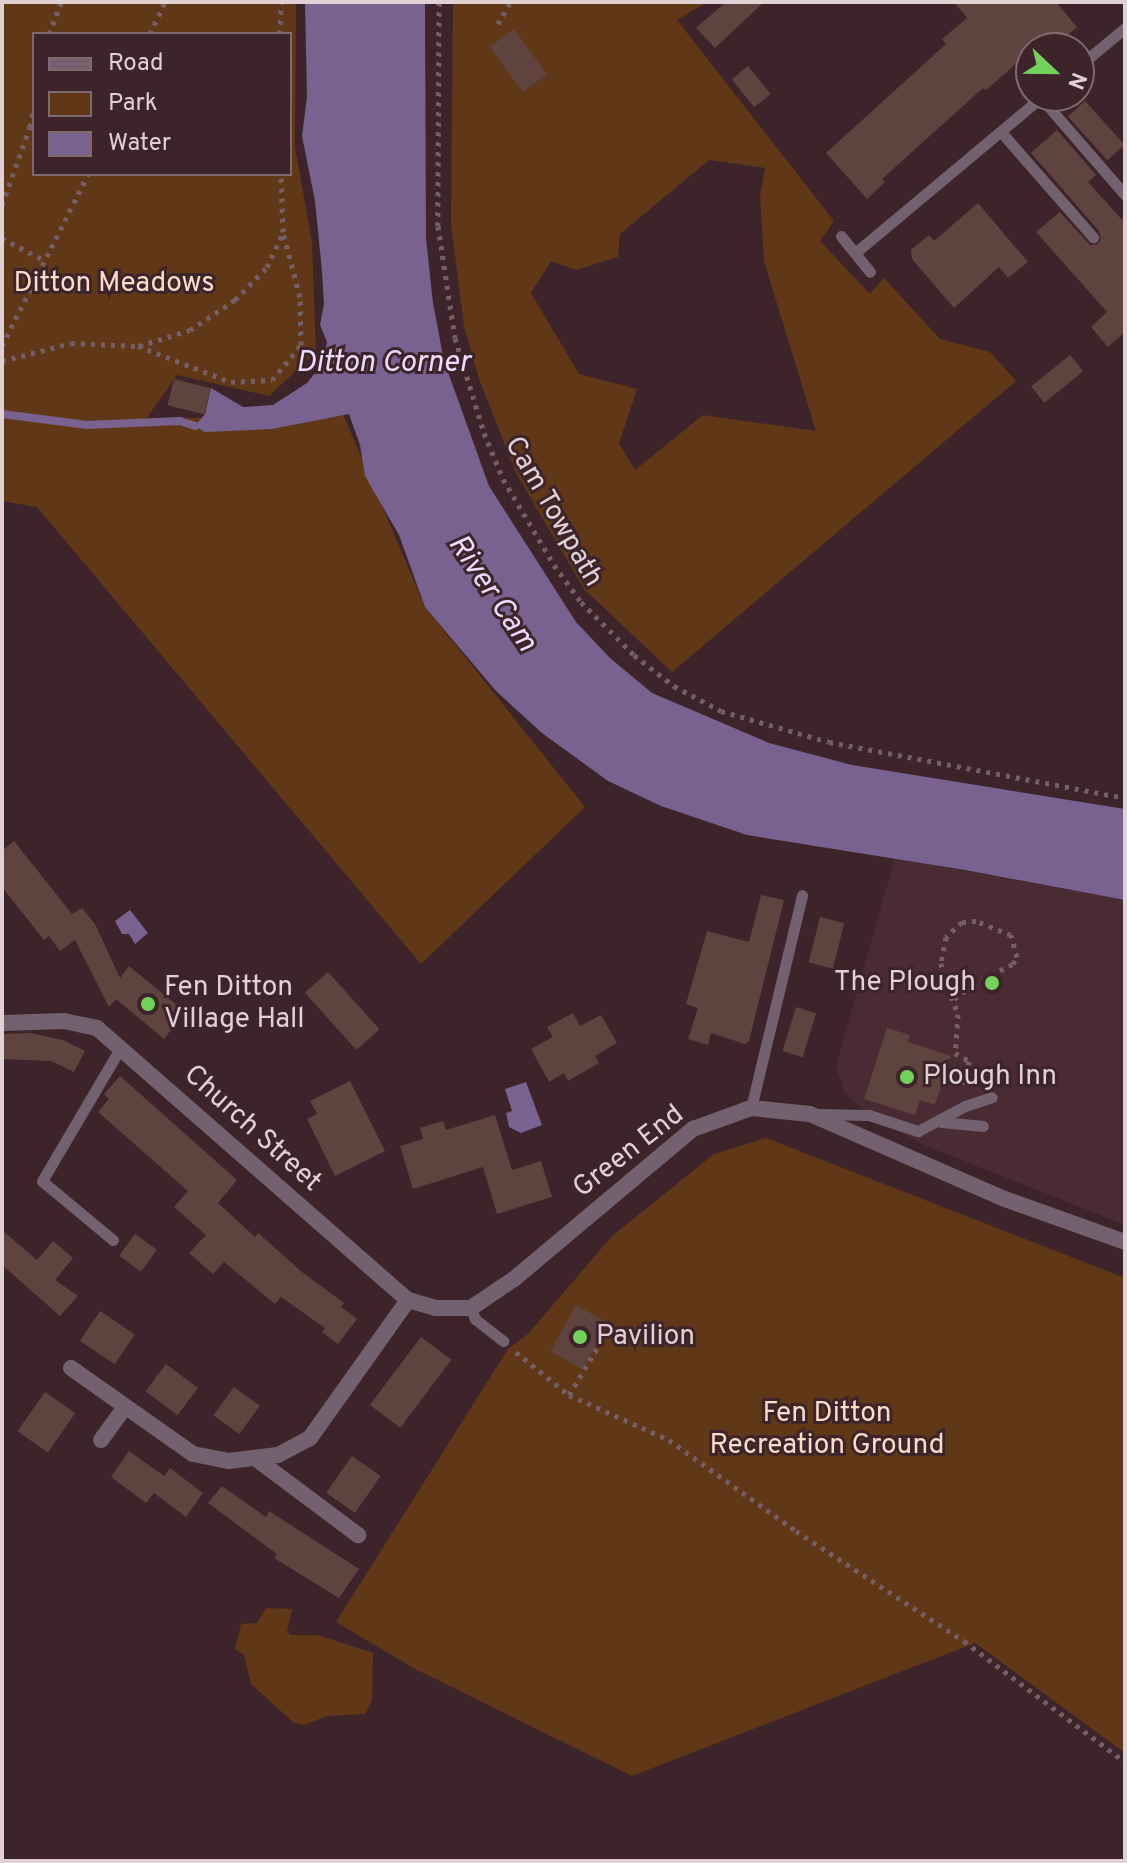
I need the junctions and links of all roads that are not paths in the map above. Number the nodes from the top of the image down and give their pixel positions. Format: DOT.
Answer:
graph roads {
  1 [pos="1125,28"];
  2 [pos="1095,53"];
  3 [pos="1024,112"];
  4 [pos="1055,112"];
  5 [pos="1001,132"];
  6 [pos="1125,195"];
  7 [pos="841,236"];
  8 [pos="1093,237"];
  9 [pos="855,253"];
  10 [pos="870,272"];
  11 [pos="802,895"];
  12 [pos="2,1023"];
  13 [pos="121,1047"];
  14 [pos="992,1097"];
  15 [pos="751,1108"];
  16 [pos="810,1114"];
  17 [pos="940,1122"];
  18 [pos="983,1126"];
  19 [pos="113,1240"];
  20 [pos="1125,1242"];
  21 [pos="408,1300"];
  22 [pos="471,1308"];
  23 [pos="503,1341"];
  24 [pos="71,1368"];
  25 [pos="125,1407"];
  26 [pos="101,1440"];
  27 [pos="255,1458"];
  28 [pos="358,1535"];
  1 -- 2 [label="lane"];
  3 -- 5 [label="lane"];
  4 -- 6 [label="lane"];
  5 -- 8 [label="lane"];
  5 -- 9 [label="lane"];
  7 -- 9 [label="lane"];
  9 -- 10 [label="lane"];
  11 -- 15 [label="lane"];
  12 -- 13 [label="street, Church Street"];
  13 -- 19 [label="lane"];
  13 -- 21 [label="street, Church Street"];
  14 -- 17 [label="lane"];
  15 -- 16 [label="street, Green End"];
  15 -- 22 [label="street, Green End"];
  16 -- 17 [label="lane"];
  16 -- 20 [label="street, Green End"];
  17 -- 18 [label="lane"];
  21 -- 22 [label="street"];
  21 -- 27 [label="street"];
  22 -- 23 [label="lane"];
  24 -- 25 [label="street"];
  25 -- 26 [label="street"];
  25 -- 27 [label="street"];
  27 -- 28 [label="street"];
}
